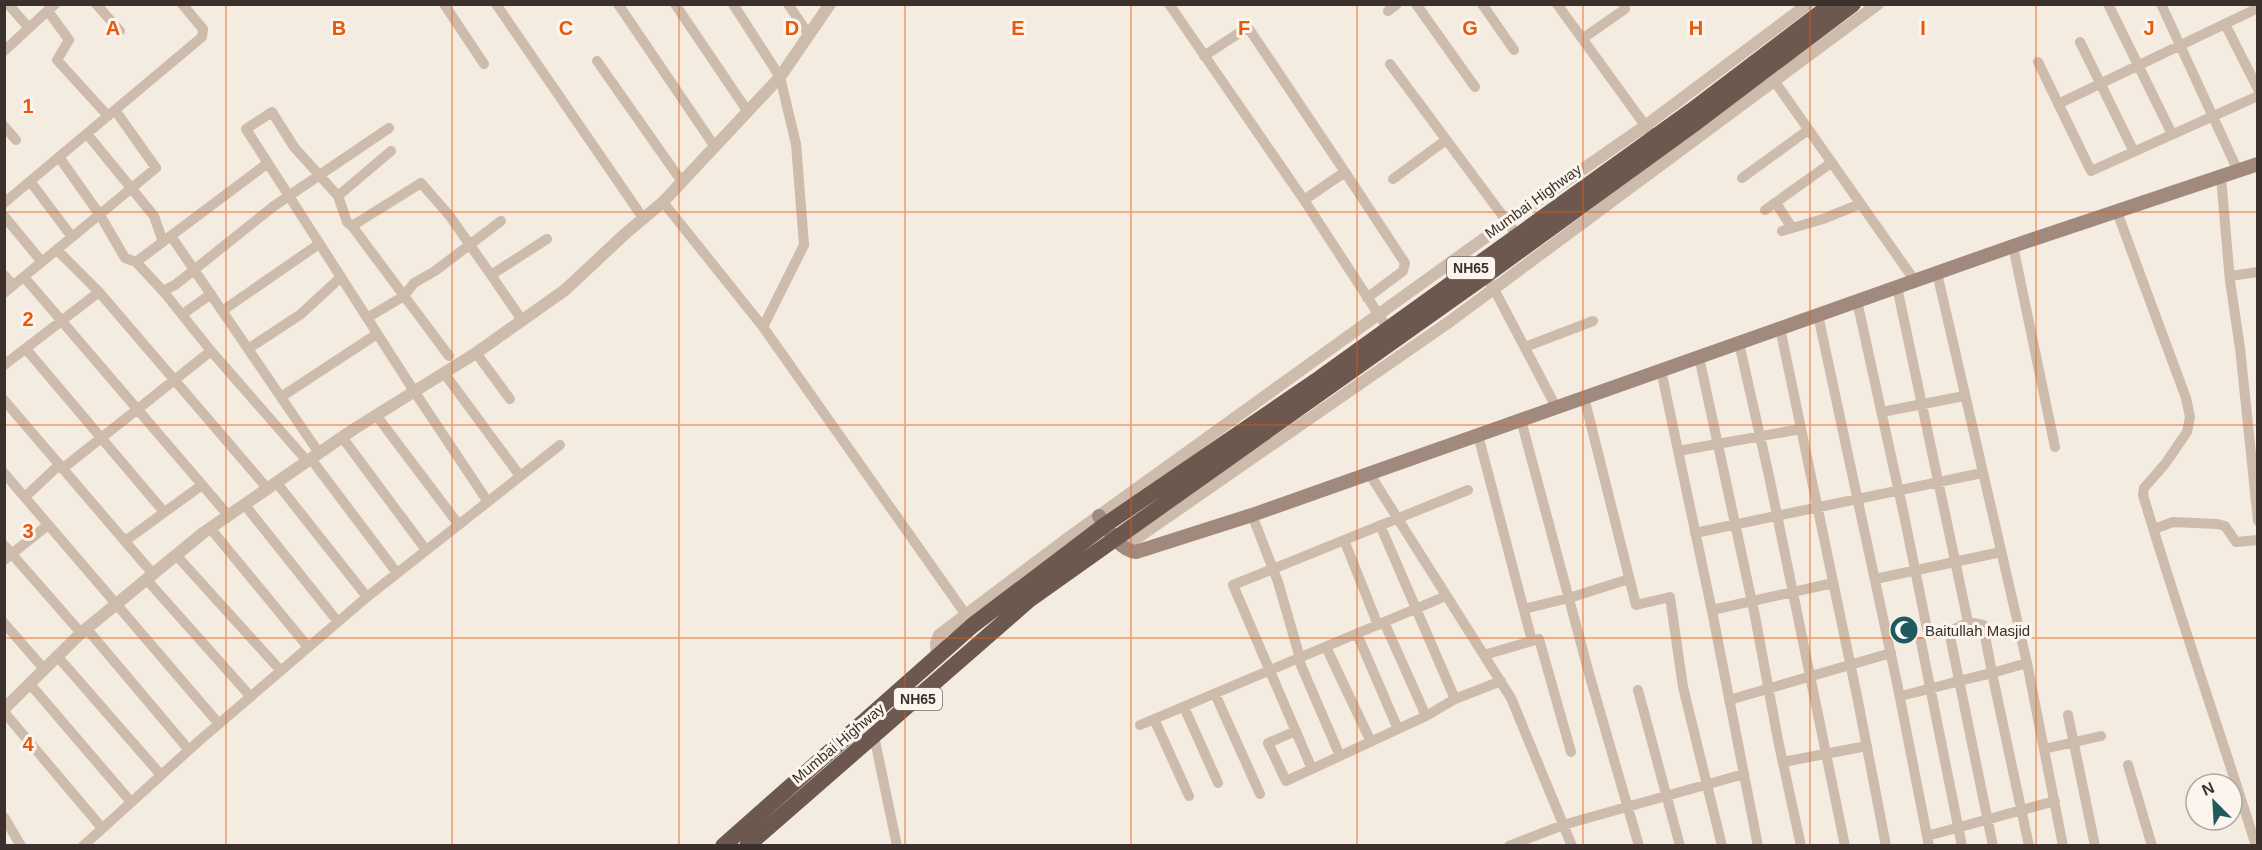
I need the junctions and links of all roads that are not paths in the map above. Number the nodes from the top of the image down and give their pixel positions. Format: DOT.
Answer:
graph roads {
  1 [pos="9,4"];
  2 [pos="96,4"];
  3 [pos="182,4"];
  4 [pos="444,4"];
  5 [pos="496,4"];
  6 [pos="618,4"];
  7 [pos="675,4"];
  8 [pos="733,4"];
  9 [pos="788,4"];
  10 [pos="830,4"];
  11 [pos="1169,4"];
  12 [pos="1416,4"];
  13 [pos="1482,4"];
  14 [pos="1557,4"];
  15 [pos="1624,4"];
  16 [pos="1853,4"];
  17 [pos="1878,4"];
  18 [pos="2108,4"];
  19 [pos="2161,4"];
  20 [pos="1803,6"];
  21 [pos="1826,6"];
  22 [pos="52,8"];
  23 [pos="2258,8"];
  24 [pos="2225,24"];
  25 [pos="29,28"];
  26 [pos="120,31"];
  27 [pos="809,35"];
  28 [pos="1582,39"];
  29 [pos="2080,42"];
  30 [pos="2180,45"];
  31 [pos="1514,50"];
  32 [pos="4,51"];
  33 [pos="1204,56"];
  34 [pos="597,61"];
  35 [pos="2038,62"];
  36 [pos="484,64"];
  37 [pos="1390,64"];
  38 [pos="2138,66"];
  39 [pos="780,77"];
  40 [pos="1775,82"];
  41 [pos="2101,84"];
  42 [pos="1475,87"];
  43 [pos="2258,89"];
  44 [pos="2258,96"];
  45 [pos="2058,104"];
  46 [pos="748,111"];
  47 [pos="112,113"];
  48 [pos="2213,116"];
  49 [pos="4,126"];
  50 [pos="388,128"];
  51 [pos="1808,130"];
  52 [pos="1650,131"];
  53 [pos="87,134"];
  54 [pos="2172,134"];
  55 [pos="16,140"];
  56 [pos="1446,140"];
  57 [pos="715,147"];
  58 [pos="391,151"];
  59 [pos="2134,152"];
  60 [pos="59,157"];
  61 [pos="1831,163"];
  62 [pos="268,164"];
  63 [pos="2258,164"];
  64 [pos="2238,171"];
  65 [pos="1345,172"];
  66 [pos="319,175"];
  67 [pos="2221,177"];
  68 [pos="1743,178"];
  69 [pos="1393,179"];
  70 [pos="30,182"];
  71 [pos="682,182"];
  72 [pos="132,188"];
  73 [pos="289,196"];
  74 [pos="338,196"];
  75 [pos="1304,200"];
  76 [pos="663,202"];
  77 [pos="4,203"];
  78 [pos="1776,203"];
  79 [pos="1860,204"];
  80 [pos="1766,210"];
  81 [pos="2116,212"];
  82 [pos="100,215"];
  83 [pos="4,216"];
  84 [pos="643,218"];
  85 [pos="501,221"];
  86 [pos="352,226"];
  87 [pos="1512,228"];
  88 [pos="72,237"];
  89 [pos="167,239"];
  90 [pos="547,239"];
  91 [pos="320,244"];
  92 [pos="470,245"];
  93 [pos="2013,246"];
  94 [pos="57,250"];
  95 [pos="42,262"];
  96 [pos="136,262"];
  97 [pos="194,269"];
  98 [pos="2258,272"];
  99 [pos="1937,273"];
  100 [pos="4,275"];
  101 [pos="491,275"];
  102 [pos="2230,276"];
  103 [pos="24,277"];
  104 [pos="341,277"];
  105 [pos="1914,281"];
  106 [pos="1489,282"];
  107 [pos="1897,287"];
  108 [pos="9,289"];
  109 [pos="163,291"];
  110 [pos="99,292"];
  111 [pos="211,294"];
  112 [pos="404,296"];
  113 [pos="1367,298"];
  114 [pos="1857,301"];
  115 [pos="222,311"];
  116 [pos="183,314"];
  117 [pos="1818,315"];
  118 [pos="367,318"];
  119 [pos="61,320"];
  120 [pos="522,320"];
  121 [pos="1593,321"];
  122 [pos="1383,322"];
  123 [pos="763,327"];
  124 [pos="1780,328"];
  125 [pos="377,334"];
  126 [pos="1739,343"];
  127 [pos="1525,347"];
  128 [pos="26,349"];
  129 [pos="248,349"];
  130 [pos="211,351"];
  131 [pos="476,352"];
  132 [pos="449,356"];
  133 [pos="1699,357"];
  134 [pos="4,365"];
  135 [pos="1661,370"];
  136 [pos="444,373"];
  137 [pos="174,380"];
  138 [pos="414,391"];
  139 [pos="1964,396"];
  140 [pos="281,397"];
  141 [pos="1584,398"];
  142 [pos="510,399"];
  143 [pos="4,400"];
  144 [pos="1922,404"];
  145 [pos="1556,407"];
  146 [pos="137,409"];
  147 [pos="1882,412"];
  148 [pos="376,415"];
  149 [pos="1521,420"];
  150 [pos="1801,429"];
  151 [pos="1478,435"];
  152 [pos="1760,436"];
  153 [pos="342,437"];
  154 [pos="101,438"];
  155 [pos="1718,444"];
  156 [pos="560,445"];
  157 [pos="2055,447"];
  158 [pos="1678,451"];
  159 [pos="312,458"];
  160 [pos="61,467"];
  161 [pos="4,473"];
  162 [pos="1369,473"];
  163 [pos="1982,473"];
  164 [pos="520,477"];
  165 [pos="1939,482"];
  166 [pos="202,485"];
  167 [pos="272,485"];
  168 [pos="1468,490"];
  169 [pos="1899,490"];
  170 [pos="25,496"];
  171 [pos="1857,499"];
  172 [pos="488,502"];
  173 [pos="244,504"];
  174 [pos="1817,507"];
  175 [pos="164,512"];
  176 [pos="228,515"];
  177 [pos="1252,515"];
  178 [pos="1777,516"];
  179 [pos="1397,518"];
  180 [pos="2258,521"];
  181 [pos="1736,524"];
  182 [pos="48,525"];
  183 [pos="459,525"];
  184 [pos="1380,525"];
  185 [pos="210,528"];
  186 [pos="2154,529"];
  187 [pos="1111,531"];
  188 [pos="1695,532"];
  189 [pos="1344,540"];
  190 [pos="2258,540"];
  191 [pos="125,541"];
  192 [pos="426,550"];
  193 [pos="2001,552"];
  194 [pos="7,553"];
  195 [pos="176,555"];
  196 [pos="1956,561"];
  197 [pos="1273,569"];
  198 [pos="1916,570"];
  199 [pos="397,573"];
  200 [pos="150,576"];
  201 [pos="1629,579"];
  202 [pos="1875,579"];
  203 [pos="1833,583"];
  204 [pos="1793,592"];
  205 [pos="1446,596"];
  206 [pos="367,597"];
  207 [pos="1569,598"];
  208 [pos="1752,601"];
  209 [pos="116,604"];
  210 [pos="1416,609"];
  211 [pos="1524,609"];
  212 [pos="1712,610"];
  213 [pos="969,620"];
  214 [pos="338,622"];
  215 [pos="1968,622"];
  216 [pos="4,623"];
  217 [pos="1381,624"];
  218 [pos="1927,630"];
  219 [pos="84,631"];
  220 [pos="1357,634"];
  221 [pos="1532,641"];
  222 [pos="1921,642"];
  223 [pos="309,647"];
  224 [pos="1326,647"];
  225 [pos="1891,653"];
  226 [pos="1484,656"];
  227 [pos="58,657"];
  228 [pos="1300,658"];
  229 [pos="2027,663"];
  230 [pos="1851,665"];
  231 [pos="44,669"];
  232 [pos="281,671"];
  233 [pos="1269,671"];
  234 [pos="1992,673"];
  235 [pos="1810,677"];
  236 [pos="1501,681"];
  237 [pos="1959,681"];
  238 [pos="30,684"];
  239 [pos="1769,688"];
  240 [pos="1930,689"];
  241 [pos="1638,690"];
  242 [pos="1215,694"];
  243 [pos="1900,696"];
  244 [pos="250,697"];
  245 [pos="1455,699"];
  246 [pos="1729,700"];
  247 [pos="6,705"];
  248 [pos="1184,707"];
  249 [pos="2068,715"];
  250 [pos="1426,716"];
  251 [pos="1154,720"];
  252 [pos="219,724"];
  253 [pos="1140,725"];
  254 [pos="1398,729"];
  255 [pos="1296,731"];
  256 [pos="874,736"];
  257 [pos="2101,736"];
  258 [pos="1371,742"];
  259 [pos="2074,742"];
  260 [pos="1867,746"];
  261 [pos="2044,749"];
  262 [pos="189,750"];
  263 [pos="1571,752"];
  264 [pos="1826,754"];
  265 [pos="1340,756"];
  266 [pos="1783,762"];
  267 [pos="2128,765"];
  268 [pos="1312,769"];
  269 [pos="1744,774"];
  270 [pos="161,775"];
  271 [pos="1218,783"];
  272 [pos="1706,783"];
  273 [pos="1260,794"];
  274 [pos="1666,795"];
  275 [pos="1189,796"];
  276 [pos="2055,801"];
  277 [pos="131,802"];
  278 [pos="1628,806"];
  279 [pos="2021,810"];
  280 [pos="4,817"];
  281 [pos="1988,819"];
  282 [pos="1563,825"];
  283 [pos="102,828"];
  284 [pos="1958,828"];
  285 [pos="1928,841"];
  286 [pos="21,846"];
  287 [pos="82,846"];
  288 [pos="723,846"];
  289 [pos="747,846"];
  290 [pos="897,846"];
  291 [pos="1509,846"];
  292 [pos="1572,846"];
  293 [pos="1639,846"];
  294 [pos="1680,846"];
  295 [pos="1722,846"];
  296 [pos="1758,846"];
  297 [pos="1801,846"];
  298 [pos="1845,846"];
  299 [pos="1886,846"];
  300 [pos="1962,846"];
  301 [pos="1993,846"];
  302 [pos="2029,846"];
  303 [pos="2063,846"];
  304 [pos="2095,846"];
  305 [pos="2152,846"];
  306 [pos="2256,846"];
  1 -- 25 [label="street"];
  2 -- 26 [label="street"];
  3 -- 47 [label="street"];
  4 -- 36 [label="street"];
  5 -- 84 [label="street"];
  6 -- 57 [label="street"];
  7 -- 46 [label="street"];
  8 -- 39 [label="street"];
  9 -- 27 [label="street"];
  10 -- 27 [label="street"];
  11 -- 33 [label="street"];
  12 -- 42 [label="street"];
  13 -- 31 [label="street"];
  14 -- 28 [label="street"];
  15 -- 28 [label="street"];
  16 -- 106 [label="highway, NH65"];
  17 -- 40 [label="street"];
  18 -- 38 [label="street"];
  19 -- 30 [label="street"];
  20 -- 52 [label="street"];
  21 -- 52 [label="highway, Mumbai Highway / NH65"];
  22 -- 25 [label="street"];
  22 -- 47 [label="street"];
  23 -- 24 [label="street"];
  24 -- 30 [label="street"];
  24 -- 43 [label="street"];
  25 -- 32 [label="street"];
  27 -- 39 [label="street"];
  28 -- 52 [label="street"];
  29 -- 41 [label="street"];
  30 -- 38 [label="street"];
  30 -- 48 [label="street"];
  33 -- 65 [label="street"];
  33 -- 75 [label="street"];
  34 -- 71 [label="street"];
  35 -- 45 [label="street"];
  37 -- 56 [label="street"];
  38 -- 41 [label="street"];
  38 -- 54 [label="street"];
  39 -- 46 [label="street"];
  39 -- 123 [label="street"];
  40 -- 51 [label="street"];
  40 -- 106 [label="street"];
  41 -- 45 [label="street"];
  41 -- 59 [label="street"];
  44 -- 48 [label="street"];
  45 -- 59 [label="street"];
  46 -- 57 [label="street"];
  47 -- 53 [label="street"];
  47 -- 72 [label="street"];
  48 -- 54 [label="street"];
  48 -- 64 [label="street"];
  49 -- 55 [label="street"];
  50 -- 66 [label="street"];
  51 -- 61 [label="street"];
  51 -- 68 [label="street"];
  52 -- 87 [label="highway, Mumbai Highway / NH65"];
  53 -- 60 [label="street"];
  53 -- 72 [label="street"];
  54 -- 59 [label="street"];
  56 -- 69 [label="street"];
  56 -- 87 [label="street"];
  57 -- 71 [label="street"];
  58 -- 74 [label="street"];
  60 -- 70 [label="street"];
  60 -- 82 [label="street"];
  61 -- 78 [label="street"];
  61 -- 79 [label="street"];
  62 -- 66 [label="street"];
  62 -- 73 [label="street"];
  62 -- 89 [label="street"];
  63 -- 64 [label="main road"];
  64 -- 67 [label="main road"];
  65 -- 75 [label="street"];
  65 -- 113 [label="street"];
  66 -- 73 [label="street"];
  66 -- 74 [label="street"];
  67 -- 81 [label="main road"];
  67 -- 102 [label="street"];
  70 -- 77 [label="street"];
  70 -- 88 [label="street"];
  71 -- 76 [label="street"];
  72 -- 82 [label="street"];
  72 -- 89 [label="street"];
  73 -- 91 [label="street"];
  73 -- 97 [label="street"];
  74 -- 86 [label="street"];
  75 -- 113 [label="street"];
  76 -- 84 [label="street"];
  76 -- 123 [label="street"];
  78 -- 79 [label="street"];
  78 -- 80 [label="street"];
  79 -- 105 [label="street"];
  81 -- 93 [label="main road"];
  81 -- 186 [label="street"];
  82 -- 88 [label="street"];
  82 -- 96 [label="street"];
  83 -- 95 [label="street"];
  84 -- 120 [label="street"];
  85 -- 92 [label="street"];
  86 -- 92 [label="street"];
  86 -- 112 [label="street"];
  87 -- 122 [label="highway, Mumbai Highway / NH65"];
  88 -- 94 [label="street"];
  89 -- 96 [label="street"];
  89 -- 97 [label="street"];
  90 -- 101 [label="street"];
  91 -- 104 [label="street"];
  91 -- 115 [label="street"];
  92 -- 101 [label="street"];
  92 -- 112 [label="street"];
  93 -- 99 [label="main road"];
  93 -- 157 [label="street"];
  94 -- 95 [label="street"];
  94 -- 110 [label="street"];
  95 -- 103 [label="street"];
  96 -- 109 [label="street"];
  97 -- 109 [label="street"];
  97 -- 111 [label="street"];
  98 -- 102 [label="street"];
  99 -- 105 [label="main road"];
  99 -- 139 [label="street"];
  100 -- 108 [label="street"];
  101 -- 120 [label="street"];
  102 -- 180 [label="street"];
  103 -- 108 [label="street"];
  103 -- 119 [label="street"];
  104 -- 118 [label="street"];
  104 -- 129 [label="street"];
  105 -- 107 [label="main road"];
  106 -- 127 [label="street"];
  106 -- 187 [label="highway, NH65"];
  106 -- 187 [label="street"];
  107 -- 114 [label="main road"];
  107 -- 144 [label="street"];
  109 -- 116 [label="street"];
  110 -- 119 [label="street"];
  110 -- 137 [label="street"];
  111 -- 115 [label="street"];
  111 -- 116 [label="street"];
  112 -- 118 [label="street"];
  112 -- 132 [label="street"];
  113 -- 122 [label="street"];
  114 -- 117 [label="main road"];
  114 -- 147 [label="street"];
  115 -- 129 [label="street"];
  116 -- 130 [label="street"];
  117 -- 124 [label="main road"];
  117 -- 171 [label="street"];
  118 -- 125 [label="street"];
  119 -- 128 [label="street"];
  119 -- 146 [label="street"];
  120 -- 131 [label="street"];
  121 -- 127 [label="street"];
  122 -- 187 [label="highway, Mumbai Highway / NH65"];
  123 -- 213 [label="street"];
  124 -- 126 [label="main road"];
  124 -- 150 [label="street"];
  125 -- 138 [label="street"];
  125 -- 140 [label="street"];
  126 -- 133 [label="main road"];
  126 -- 152 [label="street"];
  127 -- 145 [label="street"];
  128 -- 134 [label="street"];
  128 -- 154 [label="street"];
  129 -- 140 [label="street"];
  130 -- 137 [label="street"];
  130 -- 159 [label="street"];
  131 -- 136 [label="street"];
  131 -- 142 [label="street"];
  133 -- 135 [label="main road"];
  133 -- 155 [label="street"];
  135 -- 141 [label="main road"];
  135 -- 158 [label="street"];
  136 -- 138 [label="street"];
  136 -- 164 [label="street"];
  137 -- 146 [label="street"];
  137 -- 167 [label="street"];
  138 -- 148 [label="street"];
  138 -- 172 [label="street"];
  139 -- 144 [label="street"];
  139 -- 163 [label="street"];
  140 -- 159 [label="street"];
  141 -- 145 [label="main road"];
  141 -- 201 [label="street"];
  143 -- 160 [label="street"];
  144 -- 147 [label="street"];
  144 -- 165 [label="street"];
  145 -- 149 [label="main road"];
  146 -- 154 [label="street"];
  146 -- 166 [label="street"];
  147 -- 169 [label="street"];
  148 -- 153 [label="street"];
  148 -- 183 [label="street"];
  149 -- 151 [label="main road"];
  149 -- 207 [label="street"];
  150 -- 152 [label="street"];
  150 -- 174 [label="street"];
  151 -- 162 [label="main road"];
  151 -- 211 [label="street"];
  152 -- 155 [label="street"];
  152 -- 178 [label="street"];
  153 -- 159 [label="street"];
  153 -- 192 [label="street"];
  154 -- 160 [label="street"];
  154 -- 175 [label="street"];
  155 -- 158 [label="street"];
  155 -- 181 [label="street"];
  156 -- 164 [label="street"];
  158 -- 188 [label="street"];
  159 -- 167 [label="street"];
  159 -- 199 [label="street"];
  160 -- 170 [label="street"];
  160 -- 191 [label="street"];
  161 -- 170 [label="street"];
  162 -- 177 [label="main road"];
  162 -- 179 [label="street"];
  163 -- 165 [label="street"];
  163 -- 193 [label="street"];
  164 -- 172 [label="street"];
  165 -- 169 [label="street"];
  165 -- 196 [label="street"];
  166 -- 175 [label="street"];
  166 -- 176 [label="street"];
  167 -- 173 [label="street"];
  167 -- 206 [label="street"];
  168 -- 179 [label="street"];
  169 -- 171 [label="street"];
  169 -- 198 [label="street"];
  170 -- 182 [label="street"];
  171 -- 174 [label="street"];
  171 -- 202 [label="street"];
  172 -- 183 [label="street"];
  173 -- 176 [label="street"];
  173 -- 214 [label="street"];
  174 -- 178 [label="street"];
  174 -- 203 [label="street"];
  175 -- 191 [label="street"];
  176 -- 185 [label="street"];
  177 -- 187 [label="main road"];
  177 -- 197 [label="street"];
  178 -- 181 [label="street"];
  178 -- 204 [label="street"];
  179 -- 184 [label="street"];
  179 -- 205 [label="street"];
  181 -- 188 [label="street"];
  181 -- 208 [label="street"];
  182 -- 194 [label="street"];
  182 -- 209 [label="street"];
  183 -- 192 [label="street"];
  184 -- 189 [label="street"];
  184 -- 210 [label="street"];
  185 -- 195 [label="street"];
  185 -- 223 [label="street"];
  186 -- 190 [label="street"];
  186 -- 306 [label="street"];
  187 -- 213 [label="highway, NH65"];
  187 -- 256 [label="highway, Mumbai Highway / NH65"];
  188 -- 212 [label="street"];
  189 -- 197 [label="street"];
  189 -- 217 [label="street"];
  191 -- 200 [label="street"];
  192 -- 199 [label="street"];
  193 -- 196 [label="street"];
  193 -- 229 [label="street"];
  194 -- 219 [label="street"];
  195 -- 200 [label="street"];
  195 -- 232 [label="street"];
  196 -- 198 [label="street"];
  196 -- 215 [label="street"];
  197 -- 228 [label="street"];
  197 -- 233 [label="street"];
  198 -- 202 [label="street"];
  198 -- 218 [label="street"];
  199 -- 206 [label="street"];
  200 -- 209 [label="street"];
  200 -- 244 [label="street"];
  201 -- 207 [label="street"];
  201 -- 272 [label="street"];
  202 -- 225 [label="street"];
  203 -- 204 [label="street"];
  203 -- 230 [label="street"];
  204 -- 208 [label="street"];
  204 -- 235 [label="street"];
  205 -- 210 [label="street"];
  205 -- 226 [label="street"];
  206 -- 214 [label="street"];
  207 -- 211 [label="street"];
  207 -- 278 [label="street"];
  208 -- 212 [label="street"];
  208 -- 239 [label="street"];
  209 -- 219 [label="street"];
  209 -- 252 [label="street"];
  210 -- 217 [label="street"];
  210 -- 245 [label="street"];
  211 -- 221 [label="street"];
  212 -- 246 [label="street"];
  213 -- 288 [label="highway, NH65"];
  214 -- 223 [label="street"];
  215 -- 234 [label="street"];
  215 -- 237 [label="street"];
  216 -- 231 [label="street"];
  217 -- 220 [label="street"];
  217 -- 250 [label="street"];
  219 -- 227 [label="street"];
  219 -- 262 [label="street"];
  220 -- 224 [label="street"];
  220 -- 254 [label="street"];
  221 -- 226 [label="street"];
  221 -- 263 [label="street"];
  222 -- 240 [label="street"];
  223 -- 232 [label="street"];
  224 -- 228 [label="street"];
  224 -- 258 [label="street"];
  225 -- 230 [label="street"];
  225 -- 243 [label="street"];
  226 -- 236 [label="street"];
  227 -- 231 [label="street"];
  227 -- 270 [label="street"];
  228 -- 233 [label="street"];
  228 -- 265 [label="street"];
  229 -- 234 [label="street"];
  229 -- 261 [label="street"];
  230 -- 235 [label="street"];
  230 -- 260 [label="street"];
  231 -- 238 [label="street"];
  232 -- 244 [label="street"];
  233 -- 242 [label="street"];
  233 -- 255 [label="street"];
  234 -- 237 [label="street"];
  234 -- 279 [label="street"];
  235 -- 239 [label="street"];
  235 -- 264 [label="street"];
  236 -- 245 [label="street"];
  236 -- 282 [label="street"];
  237 -- 240 [label="street"];
  237 -- 281 [label="street"];
  238 -- 247 [label="street"];
  238 -- 277 [label="street"];
  239 -- 246 [label="street"];
  239 -- 266 [label="street"];
  240 -- 243 [label="street"];
  240 -- 284 [label="street"];
  241 -- 274 [label="street"];
  242 -- 248 [label="street"];
  242 -- 273 [label="street"];
  243 -- 285 [label="street"];
  244 -- 252 [label="street"];
  245 -- 250 [label="street"];
  246 -- 269 [label="street"];
  247 -- 283 [label="street"];
  248 -- 251 [label="street"];
  248 -- 271 [label="street"];
  249 -- 259 [label="street"];
  250 -- 254 [label="street"];
  251 -- 253 [label="street"];
  251 -- 275 [label="street"];
  252 -- 262 [label="street"];
  254 -- 258 [label="street"];
  255 -- 268 [label="street"];
  255 -- 268 [label="street"];
  256 -- 289 [label="highway, Mumbai Highway / NH65"];
  256 -- 290 [label="street"];
  257 -- 259 [label="street"];
  258 -- 265 [label="street"];
  259 -- 261 [label="street"];
  259 -- 304 [label="street"];
  260 -- 264 [label="street"];
  260 -- 299 [label="street"];
  261 -- 276 [label="street"];
  262 -- 270 [label="street"];
  264 -- 266 [label="street"];
  264 -- 298 [label="street"];
  265 -- 268 [label="street"];
  266 -- 297 [label="street"];
  267 -- 305 [label="street"];
  269 -- 272 [label="street"];
  269 -- 296 [label="street"];
  270 -- 277 [label="street"];
  272 -- 274 [label="street"];
  272 -- 295 [label="street"];
  274 -- 278 [label="street"];
  274 -- 294 [label="street"];
  276 -- 279 [label="street"];
  276 -- 303 [label="street"];
  277 -- 283 [label="street"];
  278 -- 282 [label="street"];
  278 -- 293 [label="street"];
  279 -- 281 [label="street"];
  279 -- 302 [label="street"];
  280 -- 286 [label="street"];
  281 -- 284 [label="street"];
  281 -- 301 [label="street"];
  282 -- 291 [label="street"];
  282 -- 292 [label="street"];
  283 -- 287 [label="street"];
  284 -- 285 [label="street"];
  284 -- 300 [label="street"];
}
